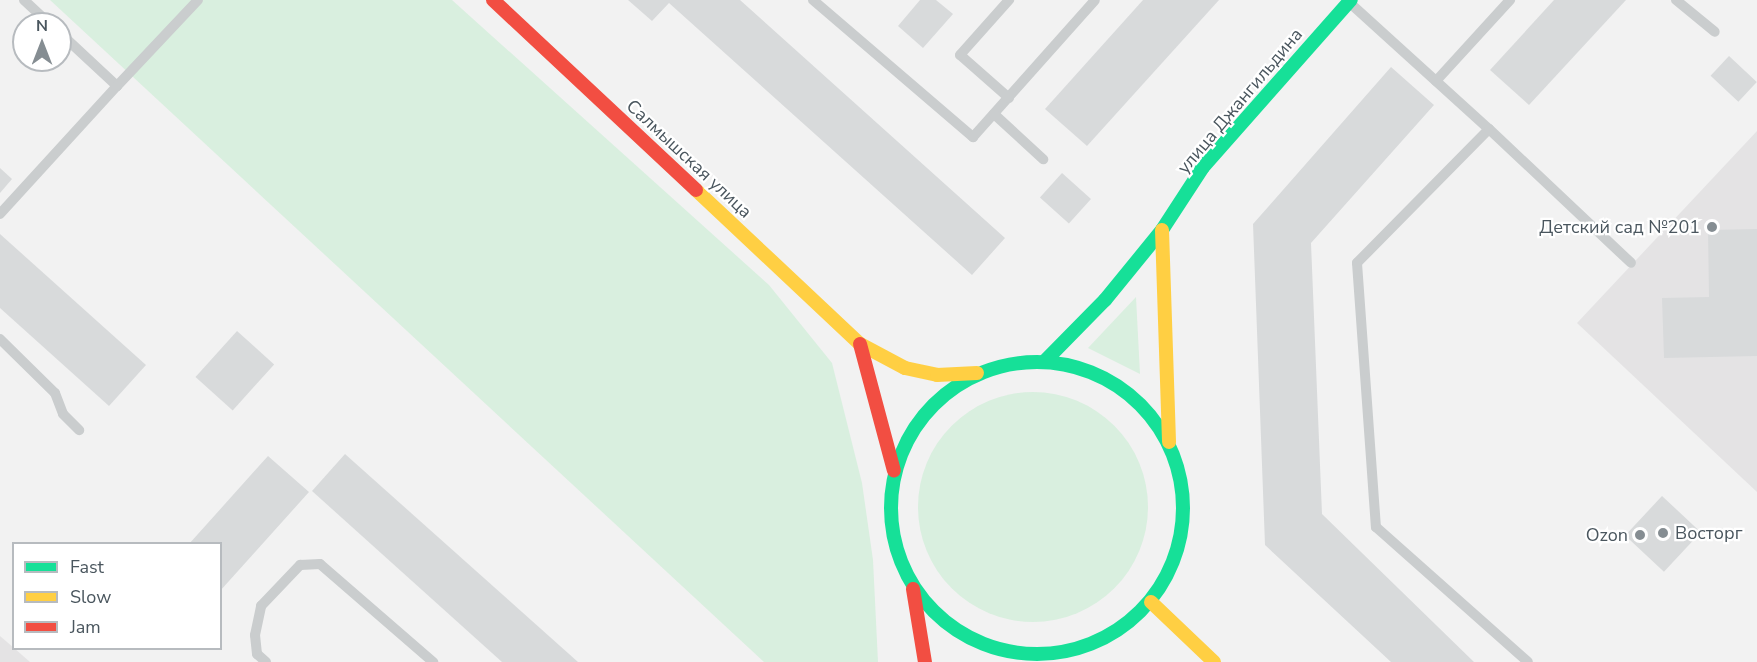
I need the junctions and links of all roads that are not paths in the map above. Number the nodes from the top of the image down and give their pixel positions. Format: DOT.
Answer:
graph roads {
  1 [pos="24,0"];
  2 [pos="198,0"];
  3 [pos="493,0"];
  4 [pos="813,0"];
  5 [pos="1009,0"];
  6 [pos="1095,0"];
  7 [pos="1510,0"];
  8 [pos="1676,0"];
  9 [pos="1350,1"];
  10 [pos="37,12"];
  11 [pos="1715,32"];
  12 [pos="72,44"];
  13 [pos="1436,81"];
  14 [pos="117,86"];
  15 [pos="1009,98"];
  16 [pos="994,114"];
  17 [pos="1489,129"];
  18 [pos="1043,159"];
  19 [pos="0,214"];
  20 [pos="1162,230"];
  21 [pos="1631,263"];
  22 [pos="0,339"];
  23 [pos="860,344"];
  24 [pos="1044,362"];
  25 [pos="981,373"];
  26 [pos="79,430"];
  27 [pos="1169,442"];
  28 [pos="894,471"];
  29 [pos="913,589"];
  30 [pos="1151,602"];
  31 [pos="1132,621"];
  32 [pos="1110,654"];
  33 [pos="266,662"];
  34 [pos="433,662"];
  35 [pos="925,662"];
  36 [pos="1214,662"];
  37 [pos="1528,662"];
  1 -- 10 [label="lane"];
  2 -- 14 [label="lane"];
  3 -- 23 [label="main road, Салмышская улица"];
  4 -- 16 [label="lane"];
  5 -- 15 [label="lane"];
  6 -- 15 [label="lane"];
  7 -- 13 [label="lane"];
  8 -- 11 [label="lane"];
  9 -- 13 [label="lane"];
  9 -- 20 [label="main road, улица Джангильдина"];
  12 -- 14 [label="lane"];
  13 -- 17 [label="lane"];
  14 -- 19 [label="lane"];
  15 -- 16 [label="lane"];
  16 -- 18 [label="lane"];
  17 -- 21 [label="lane"];
  17 -- 37 [label="lane"];
  20 -- 24 [label="main road, улица Джангильдина"];
  20 -- 27 [label="main road"];
  22 -- 26 [label="lane"];
  23 -- 25 [label="main road, Салмышская улица"];
  23 -- 28 [label="main road"];
  24 -- 25 [label="main road"];
  24 -- 27 [label="main road"];
  25 -- 28 [label="main road"];
  27 -- 30 [label="main road"];
  28 -- 29 [label="main road"];
  29 -- 31 [label="main road"];
  29 -- 35 [label="main road"];
  30 -- 31 [label="main road"];
  30 -- 36 [label="main road"];
  31 -- 32 [label="main road"];
  33 -- 34 [label="lane"];
}
